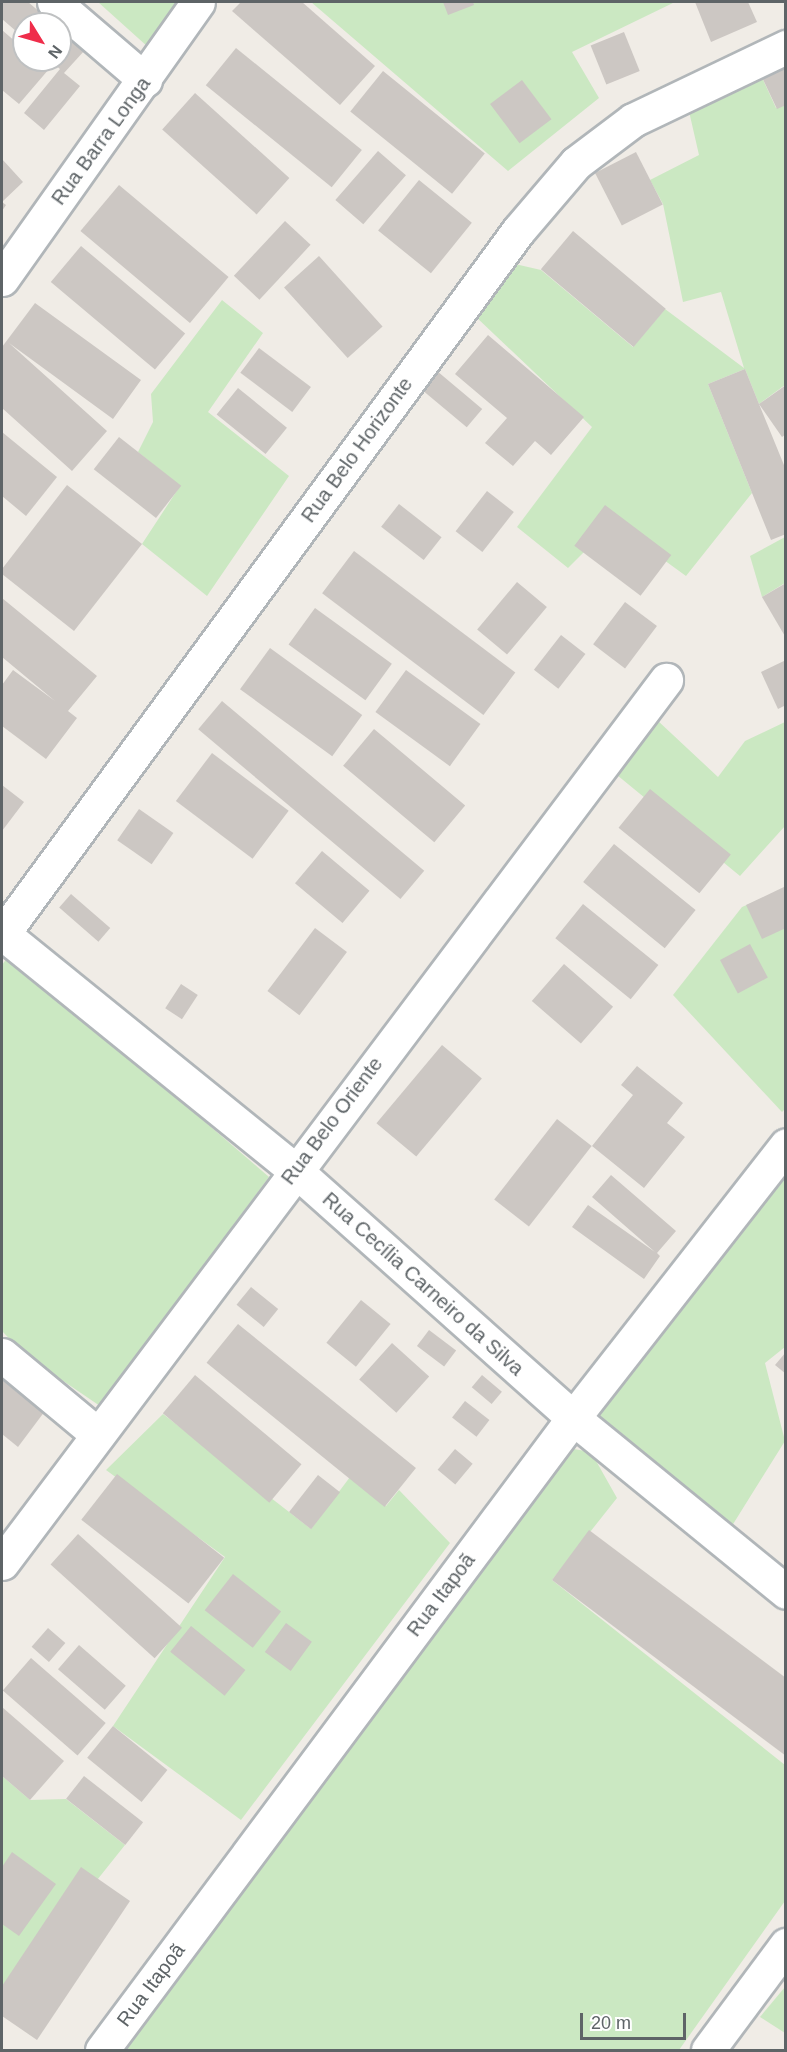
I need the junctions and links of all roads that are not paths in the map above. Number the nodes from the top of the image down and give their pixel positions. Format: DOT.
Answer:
graph roads {
  1 [pos="54,2"];
  2 [pos="198,2"];
  3 [pos="786,47"];
  4 [pos="145,80"];
  5 [pos="2,279"];
  6 [pos="666,680"];
  7 [pos="2,934"];
  8 [pos="786,1145"];
  9 [pos="295,1170"];
  10 [pos="2,1355"];
  11 [pos="573,1418"];
  12 [pos="97,1434"];
  13 [pos="2,1563"];
  14 [pos="786,1592"];
  15 [pos="786,1945"];
  16 [pos="102,2050"];
  17 [pos="708,2050"];
  1 -- 4 [label="street"];
  2 -- 4 [label="street, Rua Barra Longa"];
  3 -- 7 [label="street, Rua Belo Horizonte"];
  4 -- 5 [label="street, Rua Barra Longa"];
  6 -- 9 [label="street, Rua Belo Oriente"];
  7 -- 9 [label="street, Rua Cecília Carneiro da Silva"];
  8 -- 11 [label="street, Rua Itapoã"];
  9 -- 11 [label="street, Rua Cecília Carneiro da Silva"];
  9 -- 12 [label="street, Rua Belo Oriente"];
  10 -- 12 [label="street"];
  11 -- 14 [label="street, Rua Cecília Carneiro da Silva"];
  11 -- 16 [label="street, Rua Itapoã"];
  12 -- 13 [label="street, Rua Belo Oriente"];
  15 -- 17 [label="street"];
}
